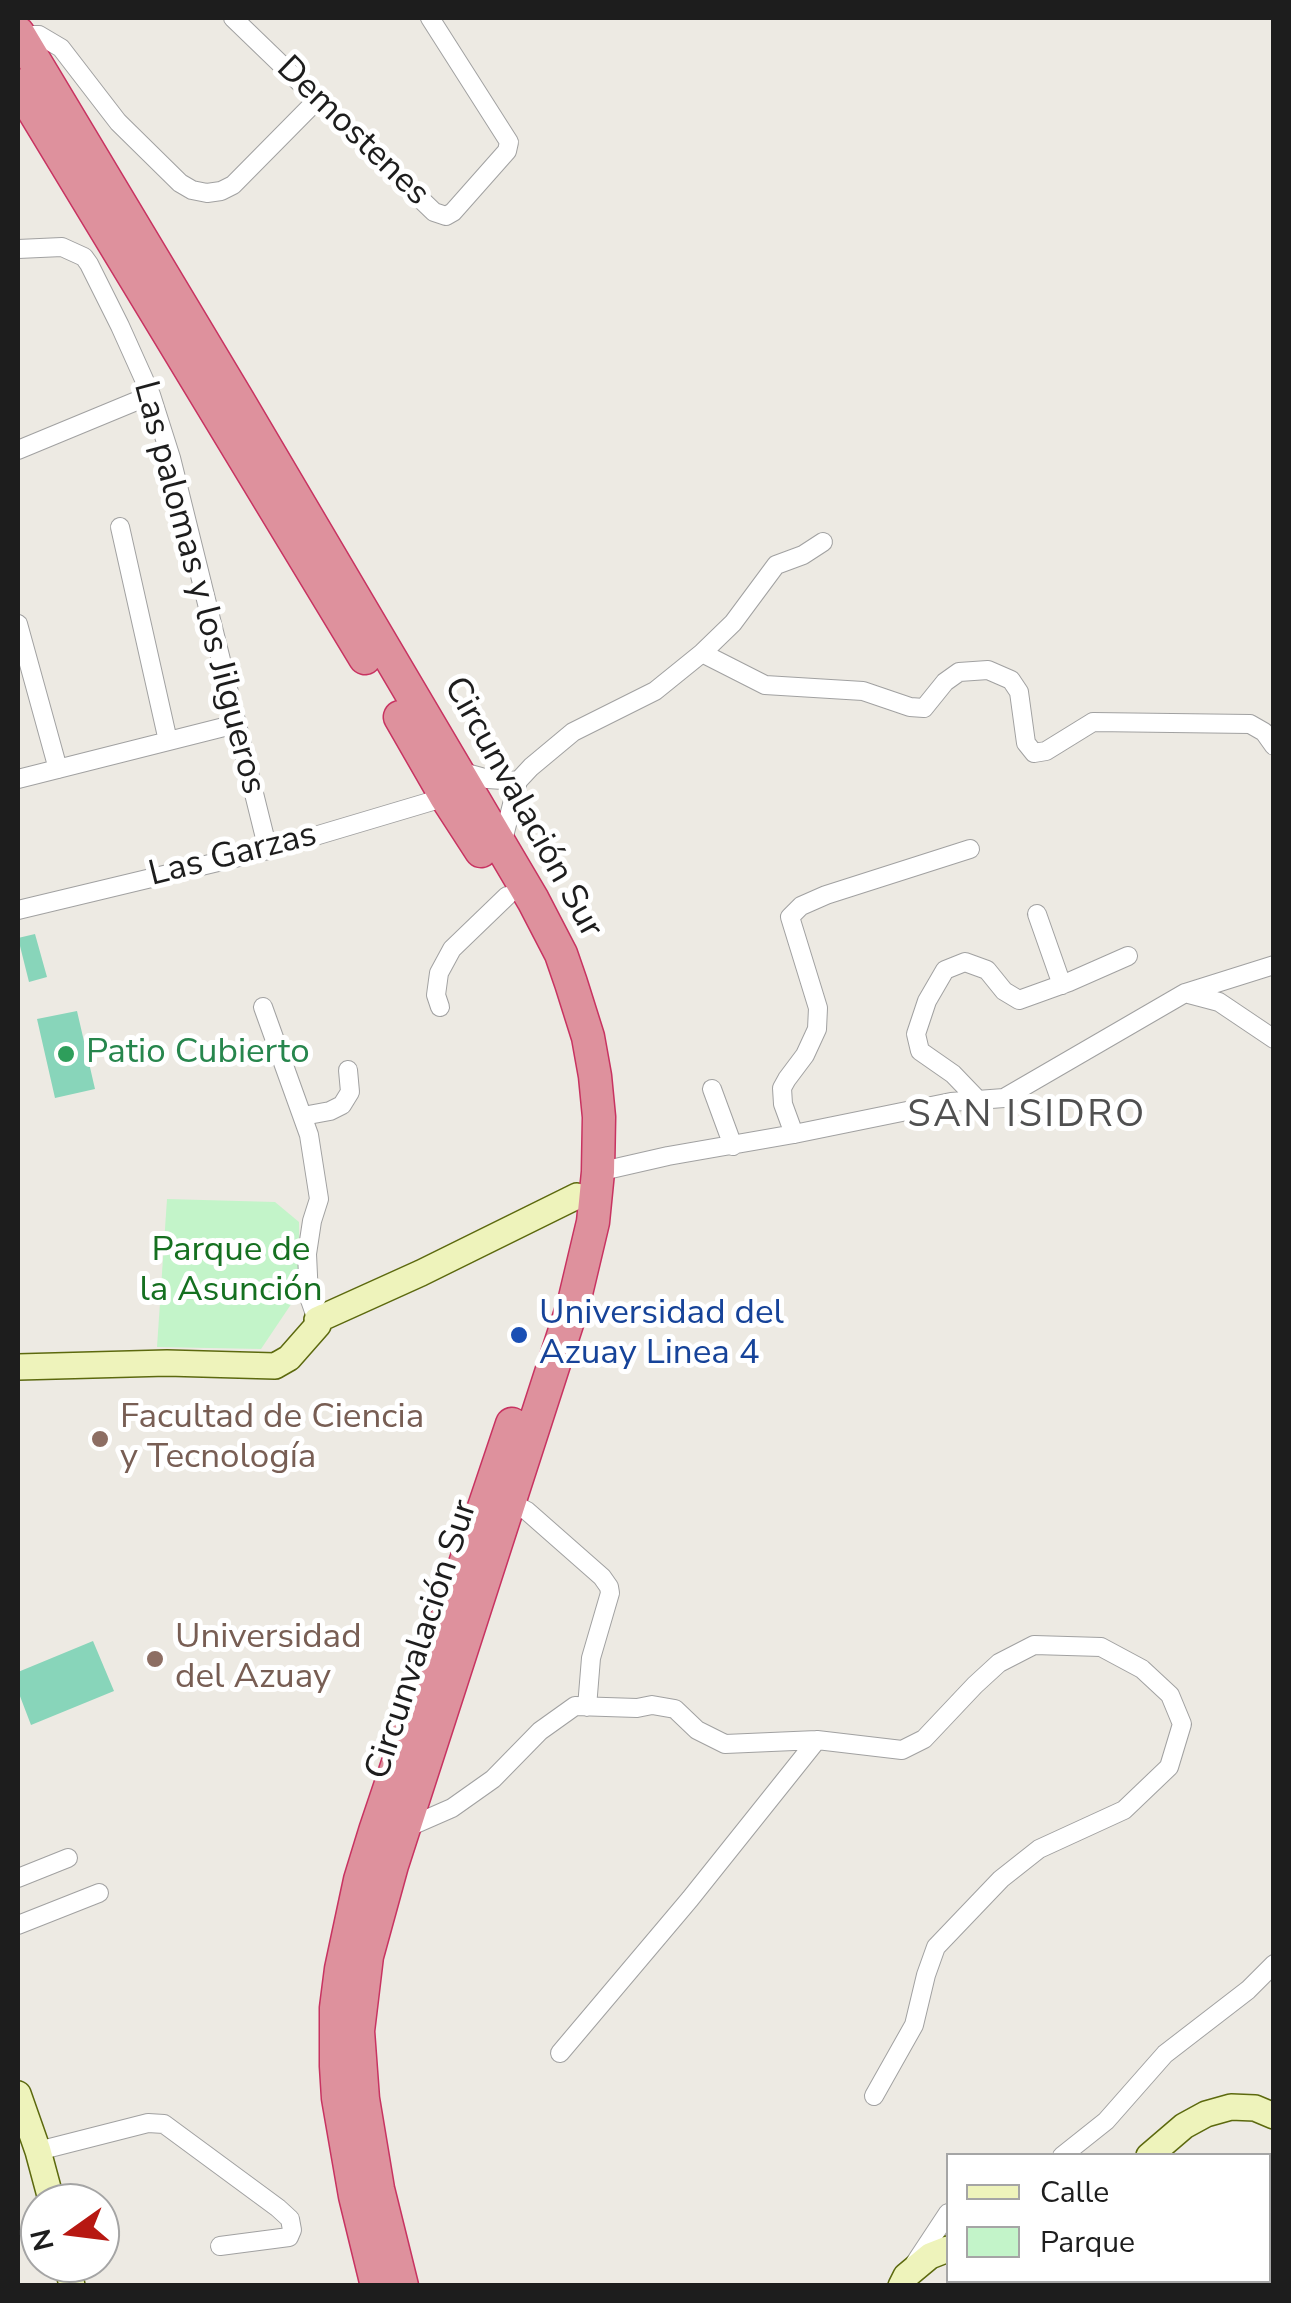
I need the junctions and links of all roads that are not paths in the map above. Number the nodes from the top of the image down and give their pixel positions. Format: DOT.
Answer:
graph roads {
  1 [pos="234,18"];
  2 [pos="430,18"];
  3 [pos="18,34"];
  4 [pos="18,84"];
  5 [pos="318,99"];
  6 [pos="18,249"];
  7 [pos="151,395"];
  8 [pos="18,450"];
  9 [pos="120,527"];
  10 [pos="823,542"];
  11 [pos="18,624"];
  12 [pos="702,654"];
  13 [pos="236,724"];
  14 [pos="168,741"];
  15 [pos="1274,746"];
  16 [pos="58,769"];
  17 [pos="18,779"];
  18 [pos="518,782"];
  19 [pos="452,784"];
  20 [pos="502,844"];
  21 [pos="970,849"];
  22 [pos="268,850"];
  23 [pos="507,896"];
  24 [pos="18,910"];
  25 [pos="1037,914"];
  26 [pos="1128,956"];
  27 [pos="1274,965"];
  28 [pos="1062,984"];
  29 [pos="1185,993"];
  30 [pos="263,1007"];
  31 [pos="440,1007"];
  32 [pos="1274,1039"];
  33 [pos="348,1070"];
  34 [pos="712,1088"];
  35 [pos="978,1100"];
  36 [pos="302,1116"];
  37 [pos="794,1134"];
  38 [pos="732,1146"];
  39 [pos="588,1184"];
  40 [pos="317,1320"];
  41 [pos="18,1367"];
  42 [pos="510,1502"];
  43 [pos="587,1707"];
  44 [pos="817,1740"];
  45 [pos="403,1829"];
  46 [pos="68,1858"];
  47 [pos="18,1878"];
  48 [pos="99,1893"];
  49 [pos="18,1924"];
  50 [pos="1274,1964"];
  51 [pos="560,2053"];
  52 [pos="18,2094"];
  53 [pos="874,2096"];
  54 [pos="1274,2116"];
  55 [pos="30,2144"];
  56 [pos="1066,2153"];
  57 [pos="1152,2153"];
  58 [pos="45,2183"];
  59 [pos="946,2216"];
  60 [pos="220,2246"];
  61 [pos="946,2250"];
  62 [pos="904,2281"];
  63 [pos="377,2286"];
  64 [pos="402,2286"];
  1 -- 5 [label="street, Demostenes"];
  2 -- 5 [label="street, Demostenes"];
  3 -- 5 [label="street"];
  3 -- 19 [label="highway, Circunvalación Sur"];
  4 -- 19 [label="highway, Circunvalación Sur"];
  6 -- 7 [label="street, Las palomas y los Jilgueros"];
  7 -- 8 [label="street"];
  7 -- 13 [label="street, Las palomas y los Jilgueros"];
  9 -- 14 [label="street"];
  10 -- 12 [label="street"];
  11 -- 16 [label="street"];
  12 -- 15 [label="street"];
  12 -- 18 [label="street"];
  13 -- 14 [label="street"];
  13 -- 22 [label="street, Las palomas y los Jilgueros"];
  14 -- 16 [label="street"];
  16 -- 17 [label="street"];
  18 -- 19 [label="street"];
  18 -- 20 [label="street"];
  19 -- 20 [label="highway, Circunvalación Sur"];
  19 -- 22 [label="street, Las Garzas"];
  19 -- 23 [label="highway, Circunvalación Sur"];
  20 -- 39 [label="highway, Circunvalación Sur"];
  21 -- 37 [label="street"];
  22 -- 24 [label="street, Las Garzas"];
  23 -- 31 [label="street"];
  23 -- 39 [label="highway, Circunvalación Sur"];
  25 -- 28 [label="street"];
  26 -- 28 [label="street"];
  27 -- 29 [label="street"];
  28 -- 35 [label="street"];
  29 -- 32 [label="street"];
  29 -- 35 [label="street"];
  30 -- 36 [label="street"];
  33 -- 36 [label="street"];
  34 -- 38 [label="street"];
  35 -- 37 [label="street"];
  36 -- 40 [label="street"];
  37 -- 38 [label="street"];
  38 -- 39 [label="street"];
  39 -- 40 [label="street"];
  39 -- 42 [label="highway, Circunvalación Sur"];
  39 -- 63 [label="highway, Circunvalación Sur"];
  40 -- 41 [label="street"];
  42 -- 43 [label="street"];
  42 -- 45 [label="highway, Circunvalación Sur"];
  43 -- 44 [label="street"];
  43 -- 45 [label="street"];
  44 -- 51 [label="street"];
  44 -- 53 [label="street"];
  45 -- 64 [label="highway, Circunvalación Sur"];
  46 -- 47 [label="street"];
  48 -- 49 [label="street"];
  50 -- 56 [label="street"];
  52 -- 55 [label="street"];
  54 -- 57 [label="street"];
  55 -- 58 [label="street"];
  55 -- 60 [label="street"];
  59 -- 62 [label="street"];
  61 -- 62 [label="street"];
}
